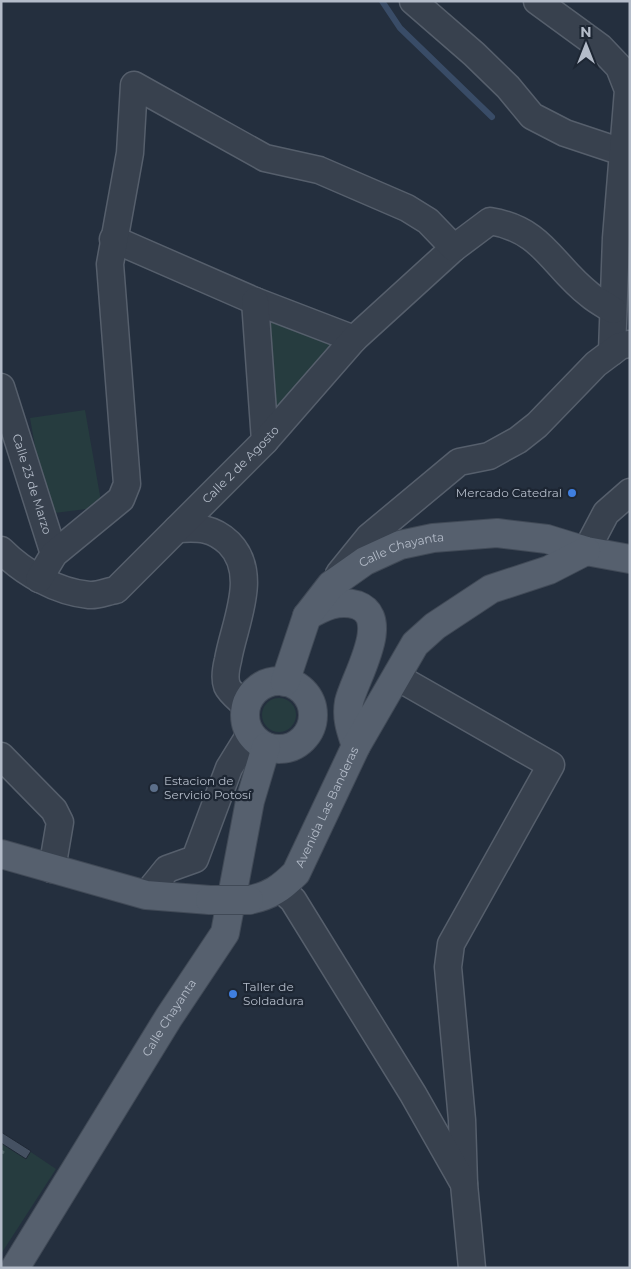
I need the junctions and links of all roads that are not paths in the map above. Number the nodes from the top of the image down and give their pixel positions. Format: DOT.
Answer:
graph roads {
  1 [pos="412,1"];
  2 [pos="537,1"];
  3 [pos="622,152"];
  4 [pos="113,239"];
  5 [pos="454,248"];
  6 [pos="255,301"];
  7 [pos="613,310"];
  8 [pos="354,339"];
  9 [pos="621,347"];
  10 [pos="1,387"];
  11 [pos="265,441"];
  12 [pos="630,492"];
  13 [pos="177,529"];
  14 [pos="1,550"];
  15 [pos="586,551"];
  16 [pos="54,554"];
  17 [pos="630,558"];
  18 [pos="39,579"];
  19 [pos="330,584"];
  20 [pos="307,616"];
  21 [pos="397,677"];
  22 [pos="285,682"];
  23 [pos="246,706"];
  24 [pos="258,741"];
  25 [pos="356,746"];
  26 [pos="1,756"];
  27 [pos="1,854"];
  28 [pos="52,869"];
  29 [pos="281,889"];
  30 [pos="146,895"];
  31 [pos="464,1184"];
  32 [pos="15,1268"];
  33 [pos="472,1268"];
  1 -- 3 [label="street"];
  2 -- 3 [label="street"];
  3 -- 7 [label="street"];
  4 -- 5 [label="street"];
  4 -- 6 [label="street"];
  4 -- 16 [label="street"];
  5 -- 7 [label="street, Calle 2 de Agosto"];
  5 -- 8 [label="street, Calle 2 de Agosto"];
  6 -- 8 [label="street"];
  6 -- 11 [label="street"];
  7 -- 9 [label="street"];
  8 -- 11 [label="street, Calle 2 de Agosto"];
  9 -- 19 [label="street"];
  10 -- 16 [label="street, Calle 23 de Marzo"];
  11 -- 13 [label="street, Calle 2 de Agosto"];
  12 -- 15 [label="street"];
  13 -- 18 [label="street, Calle 2 de Agosto"];
  13 -- 23 [label="street"];
  14 -- 18 [label="street, Calle 2 de Agosto"];
  15 -- 17 [label="main road, Calle Chayanta"];
  15 -- 19 [label="main road, Calle Chayanta"];
  15 -- 21 [label="main road, Avenida Las Banderas"];
  16 -- 18 [label="street"];
  19 -- 20 [label="main road, Calle Chayanta"];
  20 -- 22 [label="main road, Calle Chayanta"];
  20 -- 25 [label="main road"];
  21 -- 25 [label="main road, Avenida Las Banderas"];
  21 -- 31 [label="street"];
  22 -- 23 [label="main road"];
  22 -- 24 [label="main road"];
  23 -- 24 [label="main road, Calle Chayanta"];
  24 -- 30 [label="street"];
  24 -- 32 [label="main road, Calle Chayanta"];
  25 -- 29 [label="main road, Avenida Las Banderas"];
  26 -- 28 [label="street"];
  27 -- 28 [label="main road, Avenida Las Banderas"];
  28 -- 30 [label="main road, Avenida Las Banderas"];
  29 -- 30 [label="main road, Avenida Las Banderas, bridge"];
  29 -- 31 [label="street"];
  31 -- 33 [label="street"];
}
